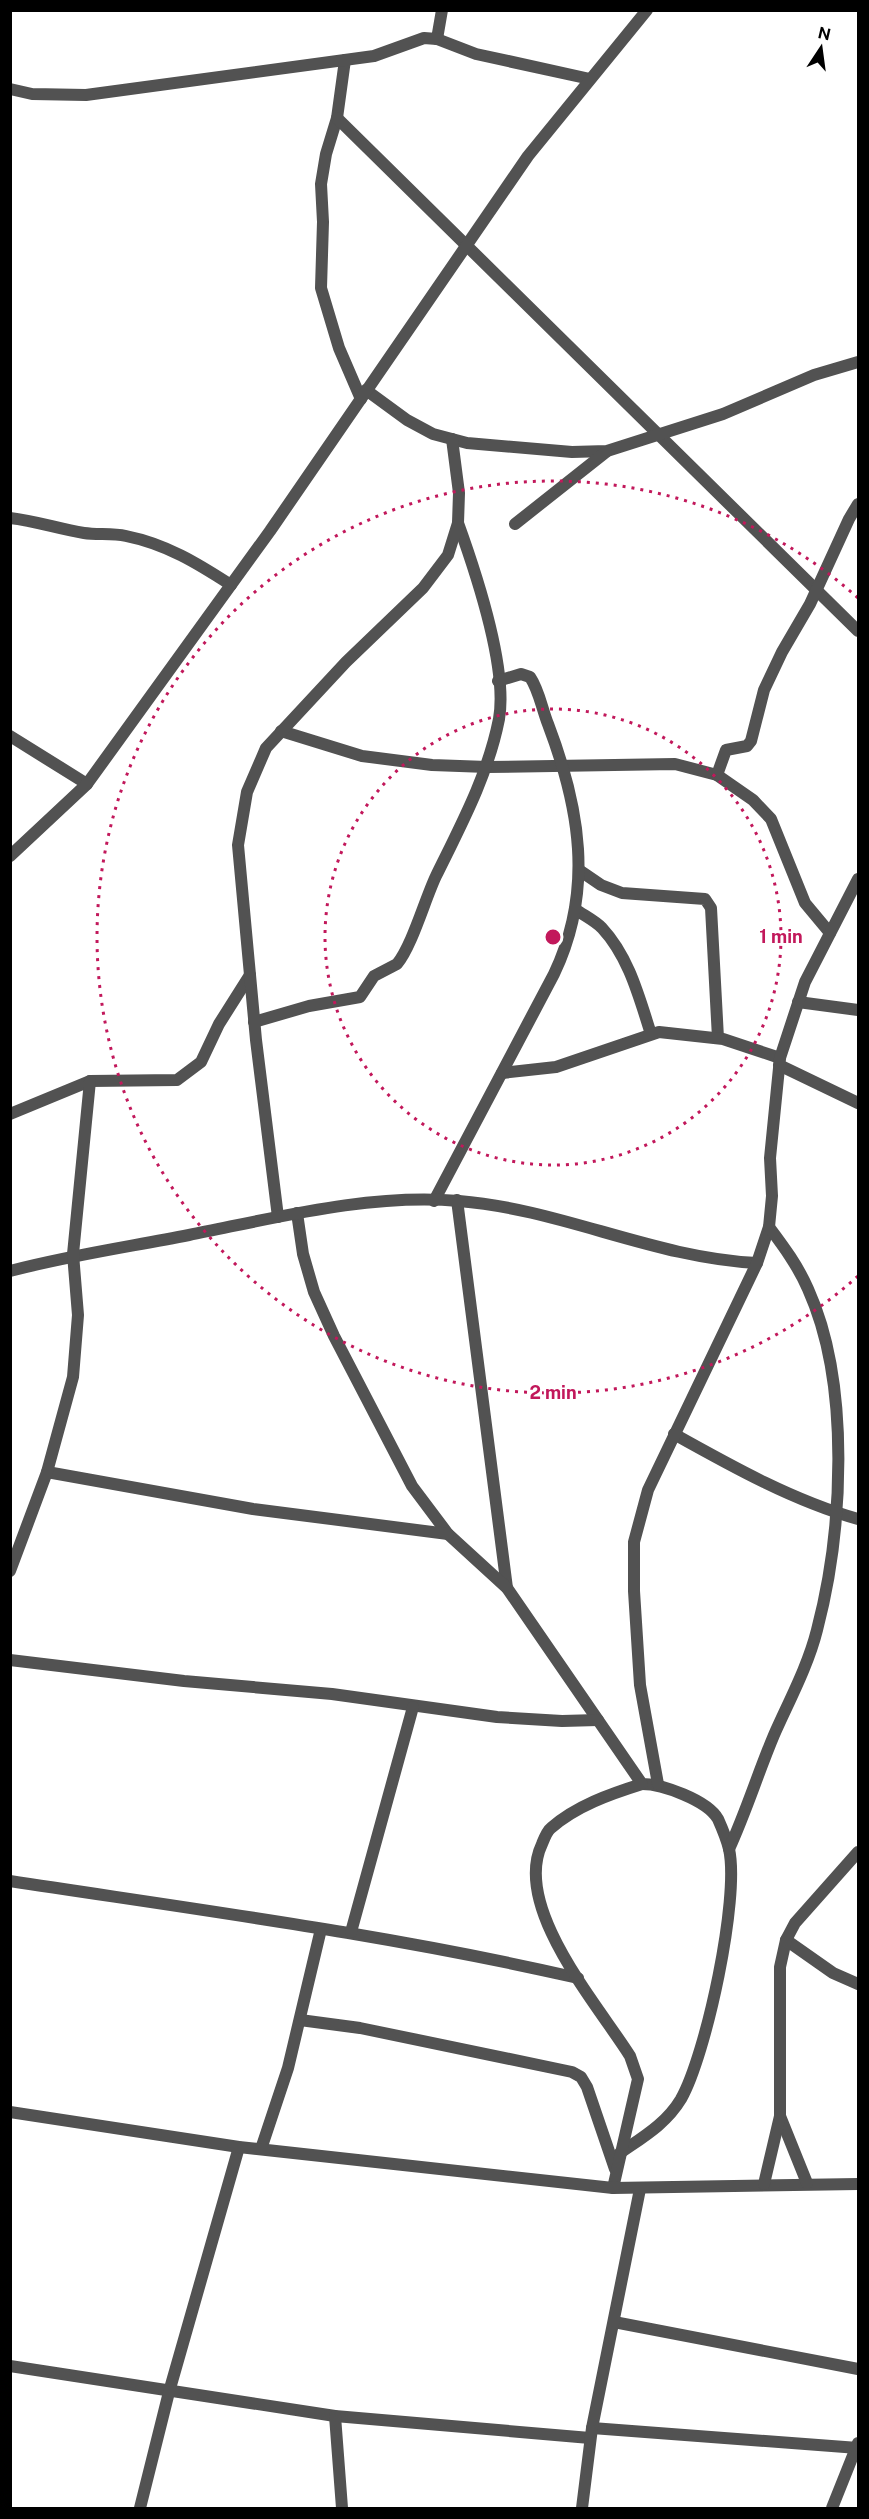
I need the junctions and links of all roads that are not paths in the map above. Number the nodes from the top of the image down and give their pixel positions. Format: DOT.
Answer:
graph roads {
  1 [pos="442,10"];
  2 [pos="646,10"];
  3 [pos="437,39"];
  4 [pos="345,60"];
  5 [pos="590,79"];
  6 [pos="10,89"];
  7 [pos="337,118"];
  8 [pos="466,244"];
  9 [pos="858,362"];
  10 [pos="364,395"];
  11 [pos="659,435"];
  12 [pos="452,439"];
  13 [pos="607,451"];
  14 [pos="858,504"];
  15 [pos="10,518"];
  16 [pos="458,523"];
  17 [pos="515,524"];
  18 [pos="231,585"];
  19 [pos="817,590"];
  20 [pos="858,631"];
  21 [pos="498,681"];
  22 [pos="281,731"];
  23 [pos="10,736"];
  24 [pos="563,765"];
  25 [pos="487,767"];
  26 [pos="717,775"];
  27 [pos="87,784"];
  28 [pos="10,856"];
  29 [pos="579,870"];
  30 [pos="858,879"];
  31 [pos="574,909"];
  32 [pos="830,933"];
  33 [pos="250,975"];
  34 [pos="798,1002"];
  35 [pos="858,1010"];
  36 [pos="254,1022"];
  37 [pos="651,1034"];
  38 [pos="718,1038"];
  39 [pos="780,1062"];
  40 [pos="502,1073"];
  41 [pos="90,1081"];
  42 [pos="858,1103"];
  43 [pos="10,1114"];
  44 [pos="457,1200"];
  45 [pos="434,1201"];
  46 [pos="297,1213"];
  47 [pos="278,1217"];
  48 [pos="769,1227"];
  49 [pos="73,1254"];
  50 [pos="757,1263"];
  51 [pos="10,1271"];
  52 [pos="674,1434"];
  53 [pos="47,1472"];
  54 [pos="836,1513"];
  55 [pos="858,1520"];
  56 [pos="448,1534"];
  57 [pos="10,1571"];
  58 [pos="507,1588"];
  59 [pos="10,1660"];
  60 [pos="413,1707"];
  61 [pos="598,1720"];
  62 [pos="642,1784"];
  63 [pos="658,1784"];
  64 [pos="729,1850"];
  65 [pos="858,1852"];
  66 [pos="10,1881"];
  67 [pos="321,1929"];
  68 [pos="351,1932"];
  69 [pos="786,1940"];
  70 [pos="578,1978"];
  71 [pos="858,1984"];
  72 [pos="300,2020"];
  73 [pos="10,2112"];
  74 [pos="780,2116"];
  75 [pos="239,2147"];
  76 [pos="261,2150"];
  77 [pos="620,2153"];
  78 [pos="615,2169"];
  79 [pos="807,2183"];
  80 [pos="764,2184"];
  81 [pos="858,2184"];
  82 [pos="613,2188"];
  83 [pos="640,2189"];
  84 [pos="614,2322"];
  85 [pos="10,2366"];
  86 [pos="858,2369"];
  87 [pos="169,2392"];
  88 [pos="335,2416"];
  89 [pos="591,2433"];
  90 [pos="858,2446"];
  91 [pos="140,2508"];
  92 [pos="342,2508"];
  93 [pos="582,2508"];
  94 [pos="832,2508"];
  1 -- 3 [label="street"];
  2 -- 5 [label="street"];
  3 -- 4 [label="street"];
  3 -- 5 [label="street"];
  4 -- 6 [label="street"];
  4 -- 7 [label="street"];
  5 -- 8 [label="street"];
  7 -- 8 [label="street"];
  7 -- 10 [label="street"];
  8 -- 10 [label="street"];
  8 -- 11 [label="street"];
  9 -- 11 [label="street"];
  10 -- 12 [label="street"];
  10 -- 18 [label="street"];
  11 -- 13 [label="street"];
  11 -- 19 [label="street"];
  12 -- 13 [label="street"];
  12 -- 16 [label="street"];
  13 -- 17 [label="street"];
  14 -- 19 [label="street"];
  15 -- 18 [label="street"];
  16 -- 21 [label="street"];
  16 -- 22 [label="street"];
  18 -- 27 [label="street"];
  19 -- 20 [label="street"];
  19 -- 26 [label="street"];
  21 -- 24 [label="street"];
  21 -- 25 [label="street"];
  22 -- 25 [label="street"];
  22 -- 33 [label="street"];
  23 -- 27 [label="street"];
  24 -- 25 [label="street"];
  24 -- 26 [label="street"];
  24 -- 29 [label="street"];
  25 -- 36 [label="street"];
  26 -- 32 [label="street"];
  27 -- 28 [label="street"];
  29 -- 31 [label="street"];
  29 -- 38 [label="street"];
  30 -- 32 [label="street"];
  31 -- 37 [label="street"];
  31 -- 40 [label="street"];
  32 -- 34 [label="street"];
  33 -- 36 [label="street"];
  33 -- 41 [label="street"];
  34 -- 35 [label="street"];
  34 -- 39 [label="street"];
  36 -- 47 [label="street"];
  37 -- 38 [label="street"];
  37 -- 40 [label="street"];
  38 -- 39 [label="street"];
  39 -- 42 [label="street"];
  39 -- 48 [label="street"];
  40 -- 45 [label="street"];
  41 -- 43 [label="street"];
  41 -- 49 [label="street"];
  44 -- 45 [label="street"];
  44 -- 50 [label="street"];
  44 -- 58 [label="street"];
  45 -- 46 [label="street"];
  46 -- 47 [label="street"];
  46 -- 56 [label="street"];
  47 -- 49 [label="street"];
  48 -- 50 [label="street"];
  48 -- 54 [label="street"];
  49 -- 51 [label="street"];
  49 -- 53 [label="street"];
  50 -- 52 [label="street"];
  52 -- 54 [label="street"];
  52 -- 63 [label="street"];
  53 -- 56 [label="street"];
  53 -- 57 [label="street"];
  54 -- 55 [label="street"];
  54 -- 64 [label="street"];
  56 -- 58 [label="street"];
  58 -- 61 [label="street"];
  59 -- 60 [label="street"];
  60 -- 61 [label="street"];
  60 -- 68 [label="street"];
  61 -- 62 [label="street"];
  62 -- 63 [label="street"];
  62 -- 70 [label="street"];
  63 -- 64 [label="street"];
  64 -- 77 [label="street"];
  65 -- 69 [label="street"];
  66 -- 67 [label="street"];
  67 -- 68 [label="street"];
  67 -- 72 [label="street"];
  68 -- 70 [label="street"];
  69 -- 71 [label="street"];
  69 -- 74 [label="street"];
  70 -- 77 [label="street"];
  72 -- 76 [label="street"];
  72 -- 78 [label="street"];
  73 -- 75 [label="street"];
  74 -- 79 [label="street"];
  74 -- 80 [label="street"];
  75 -- 76 [label="street"];
  75 -- 87 [label="street"];
  76 -- 82 [label="street"];
  77 -- 78 [label="street"];
  78 -- 82 [label="street"];
  79 -- 80 [label="street"];
  79 -- 81 [label="street"];
  80 -- 83 [label="street"];
  82 -- 83 [label="street"];
  83 -- 84 [label="street"];
  84 -- 86 [label="street"];
  84 -- 89 [label="street"];
  85 -- 87 [label="street"];
  87 -- 88 [label="street"];
  87 -- 91 [label="street"];
  88 -- 89 [label="street"];
  88 -- 92 [label="street"];
  89 -- 90 [label="street"];
  89 -- 93 [label="street"];
  90 -- 94 [label="street"];
}
